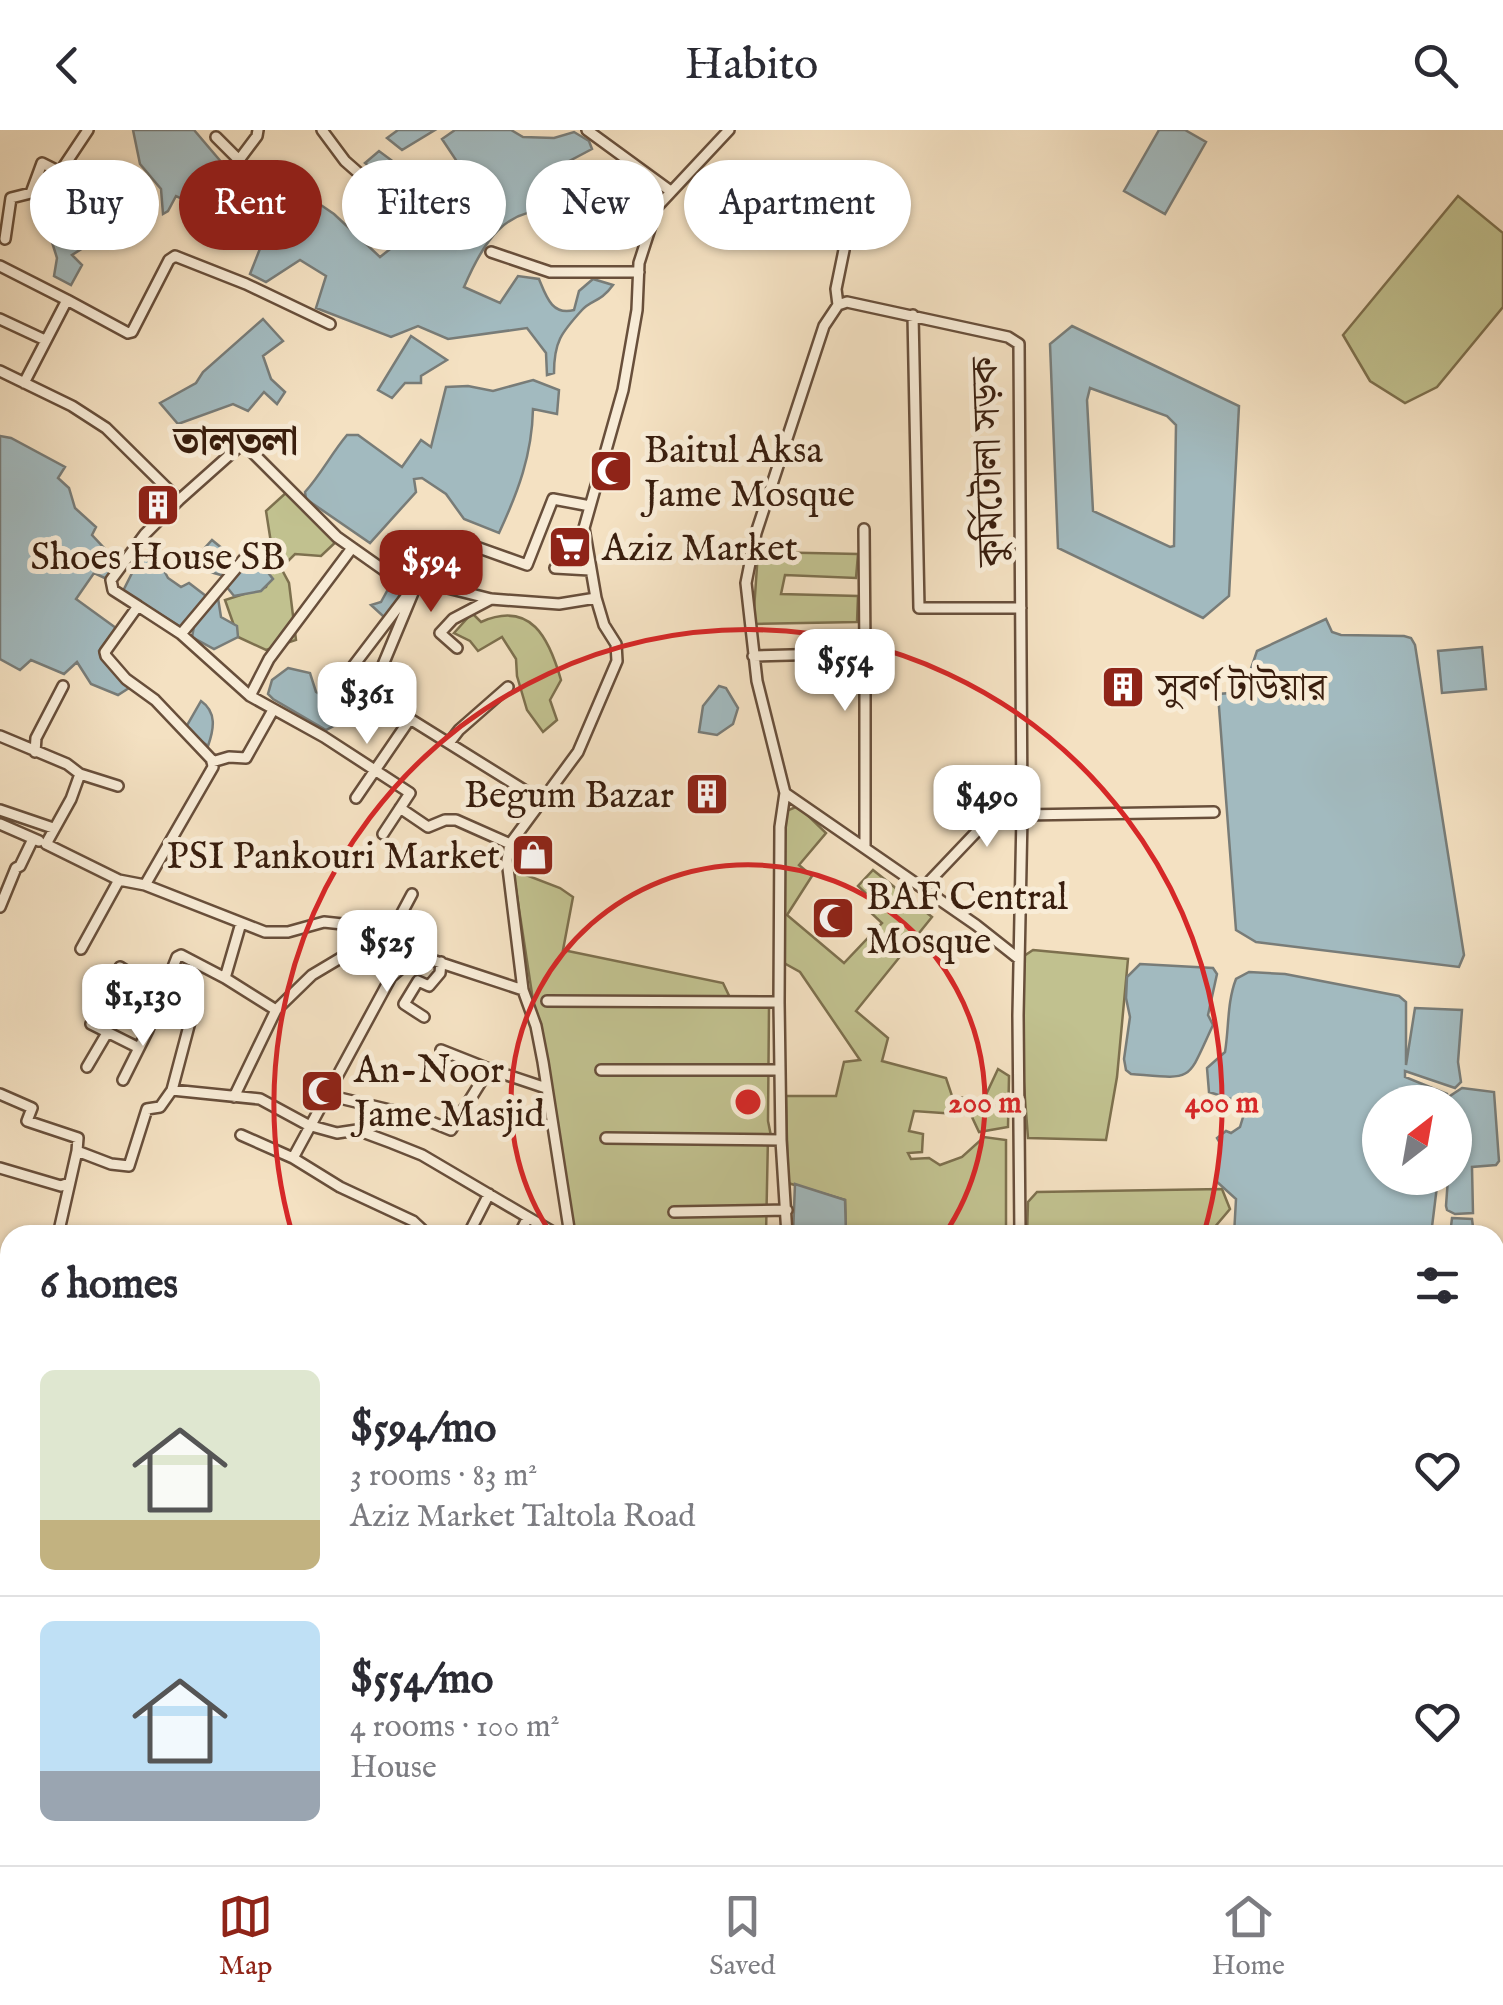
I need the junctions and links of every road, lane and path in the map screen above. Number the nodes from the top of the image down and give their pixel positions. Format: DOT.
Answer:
graph roads {
  1 [pos="88,130"];
  2 [pos="258,130"];
  3 [pos="322,130"];
  4 [pos="587,130"];
  5 [pos="729,130"];
  6 [pos="216,137"];
  7 [pos="344,160"];
  8 [pos="669,190"];
  9 [pos="5,239"];
  10 [pos="844,250"];
  11 [pos="491,252"];
  12 [pos="0,266"];
  13 [pos="639,272"];
  14 [pos="67,300"];
  15 [pos="838,306"];
  16 [pos="913,314"];
  17 [pos="0,319"];
  18 [pos="330,324"];
  19 [pos="45,340"];
  20 [pos="0,371"];
  21 [pos="24,383"];
  22 [pos="179,500"];
  23 [pos="590,506"];
  24 [pos="864,529"];
  25 [pos="468,544"];
  26 [pos="352,548"];
  27 [pos="248,553"];
  28 [pos="555,568"];
  29 [pos="590,570"];
  30 [pos="418,581"];
  31 [pos="596,598"];
  32 [pos="491,599"];
  33 [pos="138,606"];
  34 [pos="1021,608"];
  35 [pos="181,634"];
  36 [pos="457,648"];
  37 [pos="865,653"];
  38 [pos="752,656"];
  39 [pos="375,684"];
  40 [pos="63,686"];
  41 [pos="508,687"];
  42 [pos="336,690"];
  43 [pos="250,696"];
  44 [pos="273,710"];
  45 [pos="0,736"];
  46 [pos="449,743"];
  47 [pos="35,752"];
  48 [pos="212,762"];
  49 [pos="375,770"];
  50 [pos="80,774"];
  51 [pos="1022,784"];
  52 [pos="118,786"];
  53 [pos="784,793"];
  54 [pos="356,798"];
  55 [pos="540,800"];
  56 [pos="400,808"];
  57 [pos="0,810"];
  58 [pos="1214,812"];
  59 [pos="1022,815"];
  60 [pos="0,824"];
  61 [pos="53,828"];
  62 [pos="383,834"];
  63 [pos="33,839"];
  64 [pos="46,844"];
  65 [pos="510,844"];
  66 [pos="865,848"];
  67 [pos="118,880"];
  68 [pos="146,886"];
  69 [pos="923,888"];
  70 [pos="412,894"];
  71 [pos="0,907"];
  72 [pos="241,923"];
  73 [pos="374,932"];
  74 [pos="388,939"];
  75 [pos="81,949"];
  76 [pos="418,954"];
  77 [pos="1018,959"];
  78 [pos="442,962"];
  79 [pos="120,967"];
  80 [pos="225,978"];
  81 [pos="523,990"];
  82 [pos="163,1000"];
  83 [pos="547,1001"];
  84 [pos="779,1002"];
  85 [pos="104,1005"];
  86 [pos="276,1010"];
  87 [pos="424,1017"];
  88 [pos="91,1024"];
  89 [pos="148,1030"];
  90 [pos="107,1033"];
  91 [pos="139,1048"];
  92 [pos="440,1050"];
  93 [pos="87,1068"];
  94 [pos="489,1069"];
  95 [pos="601,1070"];
  96 [pos="780,1070"];
  97 [pos="122,1080"];
  98 [pos="546,1088"];
  99 [pos="172,1090"];
  100 [pos="0,1094"];
  101 [pos="327,1095"];
  102 [pos="234,1097"];
  103 [pos="308,1125"];
  104 [pos="240,1136"];
  105 [pos="606,1138"];
  106 [pos="781,1140"];
  107 [pos="77,1151"];
  108 [pos="293,1158"];
  109 [pos="0,1168"];
  110 [pos="69,1182"];
  111 [pos="489,1194"];
  112 [pos="787,1210"];
  113 [pos="674,1212"];
  114 [pos="528,1219"];
  115 [pos="60,1225"];
  116 [pos="417,1225"];
  117 [pos="473,1225"];
  118 [pos="525,1225"];
  119 [pos="539,1225"];
  120 [pos="568,1225"];
  121 [pos="787,1225"];
  122 [pos="1020,1225"];
  1 -- 9 [label="street"];
  2 -- 6 [label="street"];
  3 -- 7 [label="street"];
  4 -- 8 [label="street"];
  5 -- 8 [label="street"];
  8 -- 13 [label="street"];
  10 -- 15 [label="street"];
  11 -- 13 [label="street"];
  12 -- 14 [label="street"];
  13 -- 23 [label="street"];
  14 -- 18 [label="street"];
  14 -- 19 [label="street"];
  15 -- 16 [label="street, কুর্মিটোলা সড়ক"];
  15 -- 38 [label="street"];
  16 -- 34 [label="street, কুর্মিটোলা সড়ক"];
  16 -- 34 [label="street"];
  17 -- 19 [label="street"];
  19 -- 21 [label="street"];
  20 -- 21 [label="street"];
  21 -- 22 [label="street"];
  22 -- 26 [label="street"];
  22 -- 33 [label="street"];
  23 -- 25 [label="street"];
  23 -- 29 [label="street"];
  24 -- 37 [label="street"];
  26 -- 30 [label="street"];
  26 -- 43 [label="street"];
  27 -- 35 [label="street"];
  28 -- 29 [label="street"];
  29 -- 31 [label="street"];
  30 -- 32 [label="street"];
  30 -- 39 [label="street"];
  30 -- 42 [label="street"];
  31 -- 32 [label="street"];
  31 -- 55 [label="street"];
  32 -- 36 [label="street"];
  33 -- 35 [label="street"];
  33 -- 48 [label="street"];
  34 -- 51 [label="street, কুর্মিটোলা সড়ক"];
  35 -- 43 [label="street"];
  37 -- 38 [label="street"];
  37 -- 66 [label="street"];
  38 -- 53 [label="street"];
  40 -- 47 [label="street"];
  41 -- 46 [label="street"];
  43 -- 44 [label="street"];
  44 -- 48 [label="street"];
  44 -- 49 [label="street"];
  45 -- 47 [label="street"];
  46 -- 49 [label="street"];
  46 -- 55 [label="street"];
  47 -- 50 [label="street"];
  48 -- 68 [label="street"];
  49 -- 54 [label="street"];
  49 -- 56 [label="street"];
  50 -- 52 [label="street"];
  50 -- 61 [label="street"];
  51 -- 59 [label="street, কুর্মিটোলা সড়ক"];
  51 -- 69 [label="street"];
  53 -- 66 [label="street"];
  53 -- 84 [label="street"];
  55 -- 65 [label="street"];
  56 -- 62 [label="street"];
  56 -- 65 [label="street"];
  57 -- 61 [label="street"];
  58 -- 59 [label="street"];
  59 -- 77 [label="street, কুর্মিটোলা সড়ক"];
  60 -- 63 [label="street"];
  61 -- 64 [label="street"];
  63 -- 64 [label="street"];
  63 -- 71 [label="street"];
  64 -- 67 [label="street"];
  65 -- 81 [label="street"];
  66 -- 69 [label="street"];
  67 -- 68 [label="street"];
  67 -- 75 [label="street"];
  68 -- 72 [label="street"];
  69 -- 77 [label="street"];
  70 -- 74 [label="street"];
  72 -- 73 [label="street"];
  72 -- 80 [label="street"];
  73 -- 74 [label="street"];
  73 -- 86 [label="street"];
  74 -- 76 [label="street"];
  76 -- 78 [label="street"];
  76 -- 101 [label="street"];
  77 -- 122 [label="street, কুর্মিটোলা সড়ক"];
  78 -- 81 [label="street"];
  78 -- 87 [label="street"];
  79 -- 82 [label="street"];
  80 -- 82 [label="street"];
  80 -- 86 [label="street"];
  81 -- 98 [label="street"];
  82 -- 89 [label="street"];
  82 -- 99 [label="street"];
  83 -- 84 [label="street"];
  84 -- 96 [label="street"];
  85 -- 89 [label="street"];
  86 -- 102 [label="street"];
  88 -- 90 [label="street"];
  89 -- 91 [label="street"];
  90 -- 91 [label="street"];
  90 -- 93 [label="street"];
  91 -- 97 [label="street"];
  92 -- 94 [label="street"];
  94 -- 98 [label="street"];
  94 -- 101 [label="street"];
  95 -- 96 [label="street"];
  96 -- 106 [label="street"];
  98 -- 120 [label="street"];
  99 -- 102 [label="street"];
  99 -- 107 [label="street"];
  100 -- 107 [label="street"];
  101 -- 103 [label="street"];
  102 -- 103 [label="street"];
  103 -- 108 [label="street"];
  103 -- 111 [label="street"];
  104 -- 108 [label="street"];
  105 -- 106 [label="street"];
  106 -- 112 [label="street"];
  107 -- 110 [label="street"];
  108 -- 116 [label="street"];
  109 -- 110 [label="street"];
  110 -- 115 [label="street"];
  111 -- 114 [label="street"];
  111 -- 117 [label="street"];
  112 -- 113 [label="street"];
  112 -- 121 [label="street"];
  114 -- 118 [label="street"];
  114 -- 119 [label="street"];
}
